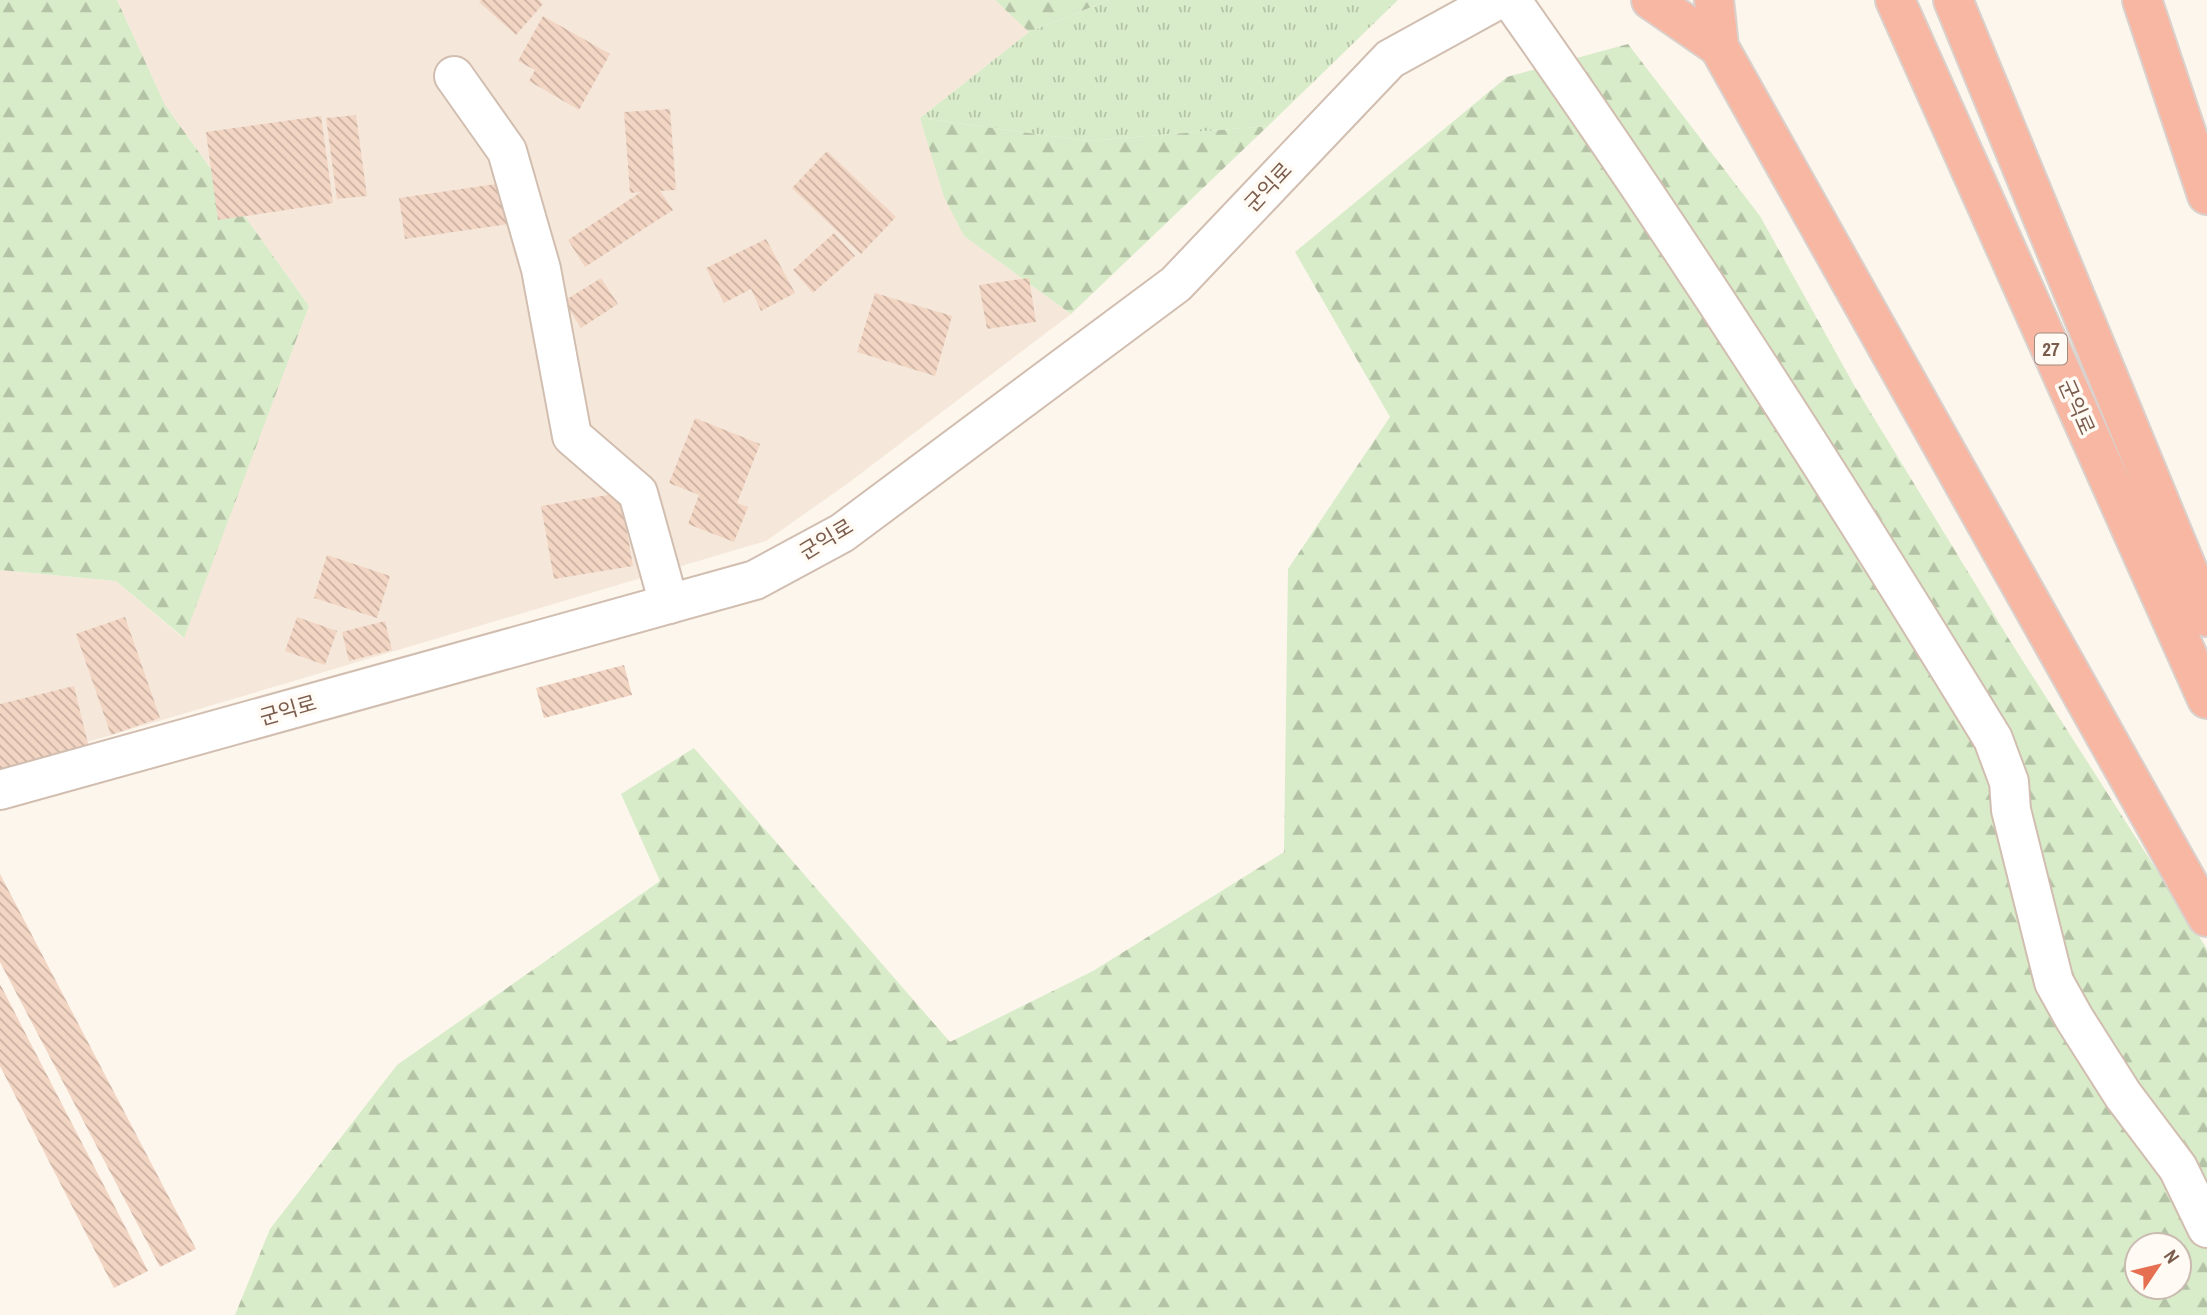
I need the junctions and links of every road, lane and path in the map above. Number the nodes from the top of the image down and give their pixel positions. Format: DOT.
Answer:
graph roads {
  1 [pos="1497,0"];
  2 [pos="1511,0"];
  3 [pos="1651,0"];
  4 [pos="1714,0"];
  5 [pos="1895,0"];
  6 [pos="1953,0"];
  7 [pos="2142,0"];
  8 [pos="2176,0"];
  9 [pos="1718,47"];
  10 [pos="2161,52"];
  11 [pos="454,76"];
  12 [pos="2207,195"];
  13 [pos="669,604"];
  14 [pos="2207,617"];
  15 [pos="2207,699"];
  16 [pos="0,790"];
  17 [pos="2207,917"];
  18 [pos="2207,1228"];
  1 -- 13 [label="street, 군익로"];
  2 -- 18 [label="street"];
  3 -- 9 [label="highway"];
  4 -- 9 [label="highway"];
  5 -- 15 [label="highway, 군익로 / 27"];
  6 -- 14 [label="highway, 군익로 / 27"];
  7 -- 10 [label="highway"];
  8 -- 10 [label="highway"];
  9 -- 17 [label="highway"];
  10 -- 12 [label="highway"];
  11 -- 13 [label="street"];
  13 -- 16 [label="street, 군익로"];
}
